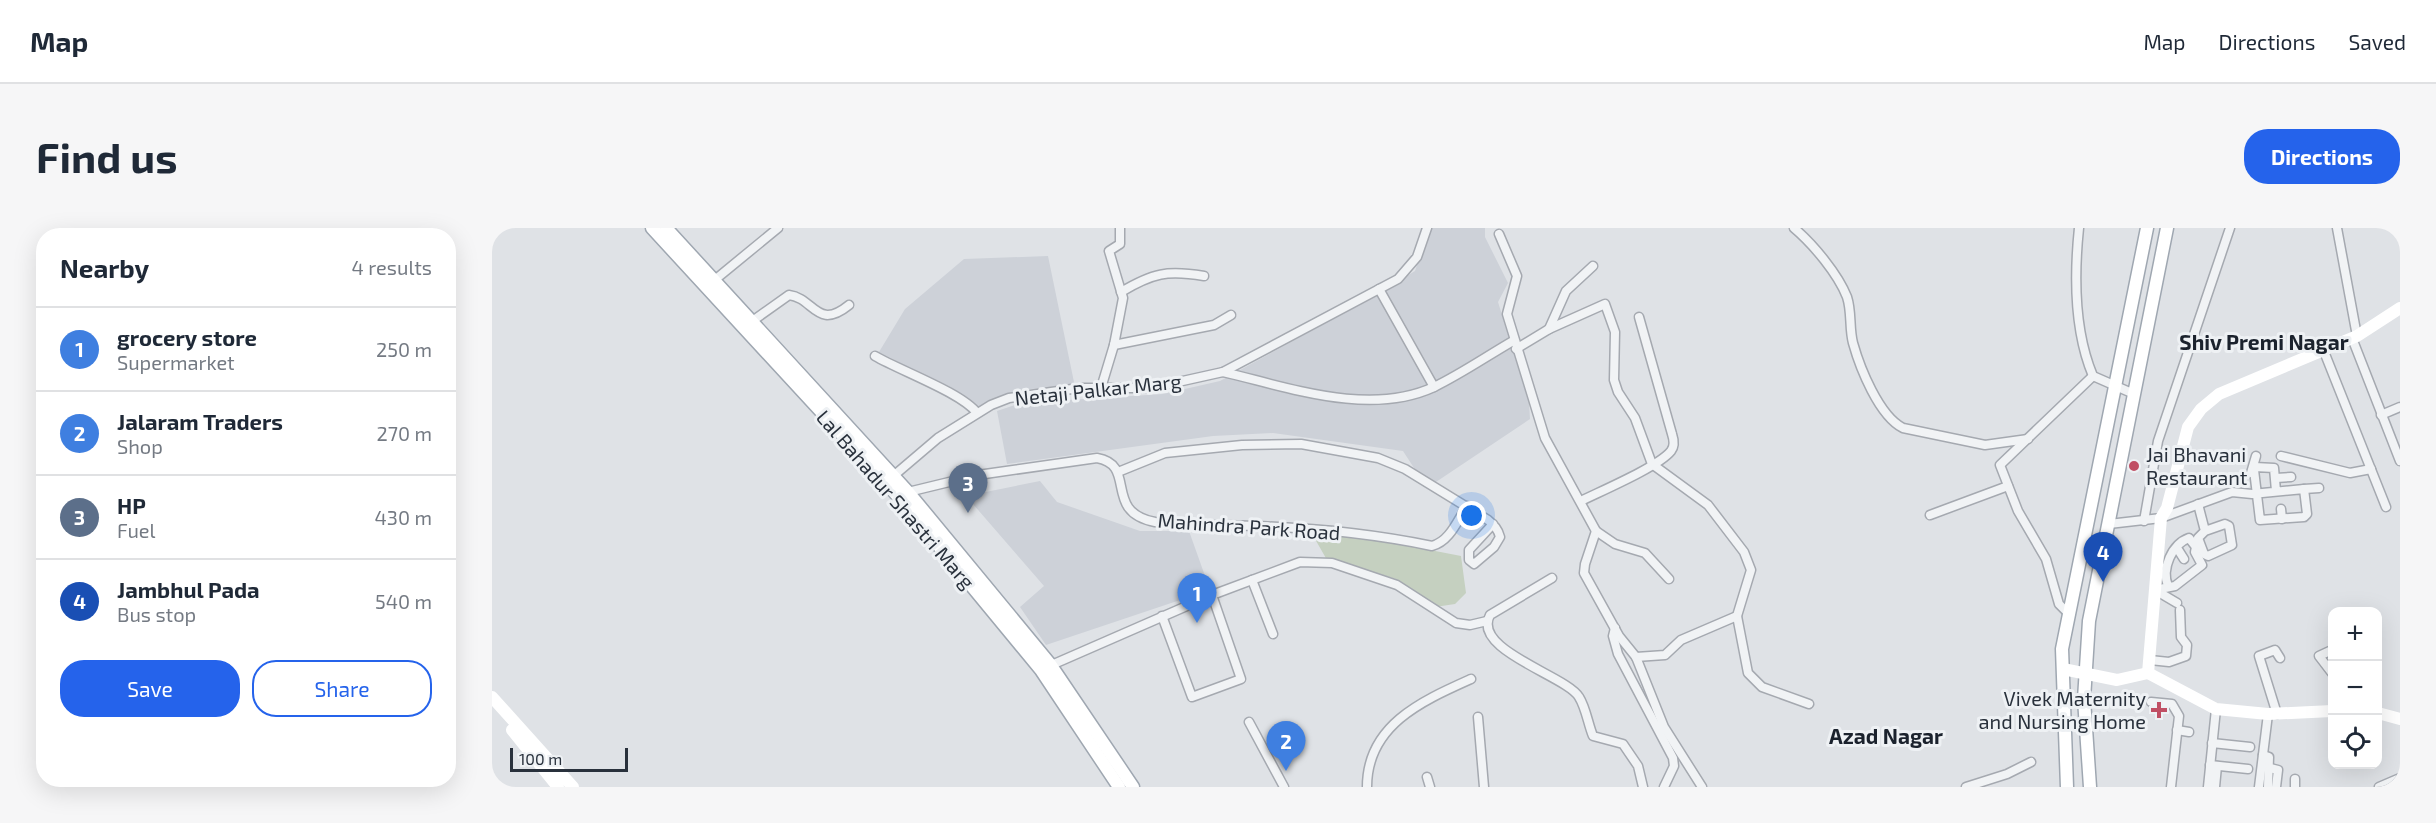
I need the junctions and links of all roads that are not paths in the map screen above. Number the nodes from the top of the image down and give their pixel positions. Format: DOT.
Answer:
graph roads {
  1 [pos="652,228"];
  2 [pos="666,228"];
  3 [pos="778,228"];
  4 [pos="1120,228"];
  5 [pos="1427,228"];
  6 [pos="1794,228"];
  7 [pos="2079,228"];
  8 [pos="2147,228"];
  9 [pos="2167,228"];
  10 [pos="2230,228"];
  11 [pos="2337,228"];
  12 [pos="1499,234"];
  13 [pos="1593,266"];
  14 [pos="1204,276"];
  15 [pos="710,284"];
  16 [pos="1379,289"];
  17 [pos="1121,292"];
  18 [pos="849,305"];
  19 [pos="2400,308"];
  20 [pos="1231,315"];
  21 [pos="1639,317"];
  22 [pos="751,322"];
  23 [pos="1549,329"];
  24 [pos="2354,337"];
  25 [pos="1114,345"];
  26 [pos="1515,345"];
  27 [pos="2323,349"];
  28 [pos="874,356"];
  29 [pos="1223,372"];
  30 [pos="2093,376"];
  31 [pos="1434,387"];
  32 [pos="2117,387"];
  33 [pos="1101,388"];
  34 [pos="2134,394"];
  35 [pos="2400,407"];
  36 [pos="977,413"];
  37 [pos="2381,415"];
  38 [pos="2028,439"];
  39 [pos="2256,456"];
  40 [pos="2281,456"];
  41 [pos="2400,461"];
  42 [pos="1652,464"];
  43 [pos="2371,469"];
  44 [pos="1118,472"];
  45 [pos="2291,477"];
  46 [pos="2276,478"];
  47 [pos="889,480"];
  48 [pos="2008,486"];
  49 [pos="2319,488"];
  50 [pos="2304,489"];
  51 [pos="2276,491"];
  52 [pos="908,492"];
  53 [pos="2254,493"];
  54 [pos="1581,501"];
  55 [pos="2198,504"];
  56 [pos="1467,506"];
  57 [pos="2386,507"];
  58 [pos="2281,509"];
  59 [pos="1930,515"];
  60 [pos="2161,518"];
  61 [pos="2282,519"];
  62 [pos="2144,521"];
  63 [pos="1493,524"];
  64 [pos="2109,524"];
  65 [pos="1596,531"];
  66 [pos="2205,531"];
  67 [pos="2177,548"];
  68 [pos="2184,560"];
  69 [pos="969,574"];
  70 [pos="1552,578"];
  71 [pos="1669,579"];
  72 [pos="1252,580"];
  73 [pos="2168,585"];
  74 [pos="2155,590"];
  75 [pos="1212,595"];
  76 [pos="2070,615"];
  77 [pos="1162,616"];
  78 [pos="1737,616"];
  79 [pos="1487,621"];
  80 [pos="1615,627"];
  81 [pos="1273,634"];
  82 [pos="2328,652"];
  83 [pos="1636,657"];
  84 [pos="2280,658"];
  85 [pos="1046,667"];
  86 [pos="2149,667"];
  87 [pos="2328,668"];
  88 [pos="2063,669"];
  89 [pos="2086,672"];
  90 [pos="1471,680"];
  91 [pos="2178,688"];
  92 [pos="492,697"];
  93 [pos="2063,699"];
  94 [pos="2084,699"];
  95 [pos="2155,701"];
  96 [pos="2169,702"];
  97 [pos="1809,704"];
  98 [pos="492,706"];
  99 [pos="2216,709"];
  100 [pos="2328,711"];
  101 [pos="2272,714"];
  102 [pos="2382,714"];
  103 [pos="1078,716"];
  104 [pos="1478,717"];
  105 [pos="2399,721"];
  106 [pos="1250,722"];
  107 [pos="2177,730"];
  108 [pos="2189,732"];
  109 [pos="2212,743"];
  110 [pos="2250,747"];
  111 [pos="2263,754"];
  112 [pos="2031,762"];
  113 [pos="2214,766"];
  114 [pos="2270,768"];
  115 [pos="2248,769"];
  116 [pos="1427,777"];
  117 [pos="2400,778"];
  118 [pos="558,787"];
  119 [pos="573,787"];
  120 [pos="1119,787"];
  121 [pos="1132,787"];
  122 [pos="1284,787"];
  123 [pos="1367,787"];
  124 [pos="1430,787"];
  125 [pos="1484,787"];
  126 [pos="1643,787"];
  127 [pos="1664,787"];
  128 [pos="1702,787"];
  129 [pos="1966,787"];
  130 [pos="2067,787"];
  131 [pos="2090,787"];
  132 [pos="2171,787"];
  133 [pos="2181,787"];
  134 [pos="2208,787"];
  135 [pos="2215,787"];
  136 [pos="2259,787"];
  137 [pos="2268,787"];
  138 [pos="2276,787"];
  139 [pos="2379,787"];
  1 -- 15 [label="main road, Lal Bahadur Shastri Marg"];
  2 -- 15 [label="main road, Lal Bahadur Shastri Marg"];
  3 -- 15 [label="street"];
  4 -- 17 [label="street"];
  5 -- 16 [label="street, Netaji Palkar Marg"];
  6 -- 38 [label="street"];
  7 -- 30 [label="street"];
  8 -- 32 [label="main road"];
  9 -- 34 [label="main road"];
  10 -- 62 [label="street"];
  11 -- 24 [label="street"];
  12 -- 26 [label="street"];
  13 -- 23 [label="street"];
  14 -- 17 [label="street"];
  15 -- 22 [label="main road, Lal Bahadur Shastri Marg"];
  15 -- 47 [label="main road, Lal Bahadur Shastri Marg"];
  16 -- 29 [label="street, Netaji Palkar Marg"];
  16 -- 31 [label="street"];
  17 -- 25 [label="street"];
  18 -- 22 [label="street"];
  19 -- 24 [label="main road"];
  20 -- 25 [label="street"];
  21 -- 42 [label="street"];
  22 -- 47 [label="main road, Lal Bahadur Shastri Marg"];
  23 -- 26 [label="street"];
  23 -- 42 [label="street"];
  24 -- 27 [label="main road"];
  24 -- 37 [label="street"];
  25 -- 33 [label="street"];
  26 -- 31 [label="street"];
  26 -- 54 [label="street"];
  27 -- 43 [label="street"];
  27 -- 60 [label="main road"];
  28 -- 36 [label="street"];
  29 -- 31 [label="street"];
  29 -- 33 [label="street, Netaji Palkar Marg"];
  30 -- 32 [label="street"];
  30 -- 38 [label="street"];
  32 -- 34 [label="street"];
  32 -- 76 [label="main road"];
  33 -- 36 [label="street, Netaji Palkar Marg"];
  34 -- 64 [label="main road"];
  35 -- 37 [label="street"];
  36 -- 47 [label="street, Netaji Palkar Marg"];
  37 -- 41 [label="street"];
  38 -- 48 [label="street"];
  39 -- 53 [label="street"];
  40 -- 43 [label="street"];
  42 -- 54 [label="street"];
  42 -- 78 [label="street"];
  43 -- 57 [label="street"];
  44 -- 52 [label="street"];
  44 -- 56 [label="street"];
  44 -- 56 [label="street, Mahindra Park Road"];
  45 -- 46 [label="street"];
  46 -- 51 [label="street"];
  46 -- 53 [label="street"];
  47 -- 52 [label="main road, Lal Bahadur Shastri Marg"];
  47 -- 69 [label="main road, Lal Bahadur Shastri Marg"];
  48 -- 59 [label="street"];
  48 -- 76 [label="street"];
  49 -- 50 [label="street"];
  50 -- 51 [label="street"];
  50 -- 61 [label="street"];
  51 -- 53 [label="street"];
  52 -- 69 [label="main road, Lal Bahadur Shastri Marg"];
  53 -- 55 [label="street"];
  53 -- 61 [label="street"];
  54 -- 65 [label="street"];
  55 -- 60 [label="street"];
  55 -- 66 [label="street"];
  56 -- 63 [label="street"];
  58 -- 61 [label="street"];
  60 -- 62 [label="street"];
  60 -- 74 [label="main road"];
  62 -- 64 [label="street"];
  63 -- 63 [label="street"];
  64 -- 89 [label="main road"];
  65 -- 71 [label="street"];
  65 -- 80 [label="street"];
  66 -- 66 [label="street"];
  67 -- 68 [label="street"];
  67 -- 73 [label="street"];
  67 -- 73 [label="street"];
  69 -- 85 [label="main road, Lal Bahadur Shastri Marg"];
  70 -- 79 [label="street"];
  72 -- 75 [label="street"];
  72 -- 79 [label="street"];
  72 -- 81 [label="street"];
  73 -- 74 [label="street"];
  74 -- 86 [label="main road"];
  74 -- 86 [label="street"];
  75 -- 77 [label="street"];
  75 -- 77 [label="street"];
  76 -- 88 [label="main road"];
  77 -- 85 [label="street"];
  78 -- 83 [label="street"];
  78 -- 97 [label="street"];
  79 -- 126 [label="street"];
  80 -- 83 [label="street"];
  80 -- 127 [label="street"];
  82 -- 87 [label="street"];
  83 -- 128 [label="street"];
  84 -- 101 [label="street"];
  85 -- 103 [label="main road, Lal Bahadur Shastri Marg"];
  86 -- 89 [label="main road"];
  86 -- 91 [label="main road"];
  88 -- 89 [label="main road"];
  88 -- 93 [label="main road"];
  89 -- 94 [label="main road"];
  90 -- 123 [label="street"];
  91 -- 96 [label="street"];
  91 -- 99 [label="main road"];
  92 -- 119 [label="main road"];
  93 -- 94 [label="main road"];
  93 -- 130 [label="main road"];
  94 -- 131 [label="main road"];
  95 -- 96 [label="street"];
  96 -- 107 [label="street"];
  98 -- 118 [label="main road"];
  99 -- 101 [label="main road"];
  99 -- 109 [label="street"];
  100 -- 101 [label="main road"];
  101 -- 111 [label="street"];
  102 -- 105 [label="main road"];
  103 -- 120 [label="main road, Lal Bahadur Shastri Marg"];
  103 -- 121 [label="main road, Lal Bahadur Shastri Marg"];
  104 -- 125 [label="street"];
  106 -- 122 [label="street"];
  107 -- 108 [label="street"];
  107 -- 132 [label="street"];
  109 -- 110 [label="street"];
  109 -- 113 [label="street"];
  111 -- 114 [label="street"];
  111 -- 136 [label="street"];
  112 -- 129 [label="street"];
  113 -- 115 [label="street"];
  113 -- 134 [label="street"];
  113 -- 135 [label="street"];
  114 -- 137 [label="street"];
  114 -- 138 [label="street"];
  116 -- 124 [label="street"];
  117 -- 139 [label="street"];
  132 -- 133 [label="street"];
}
